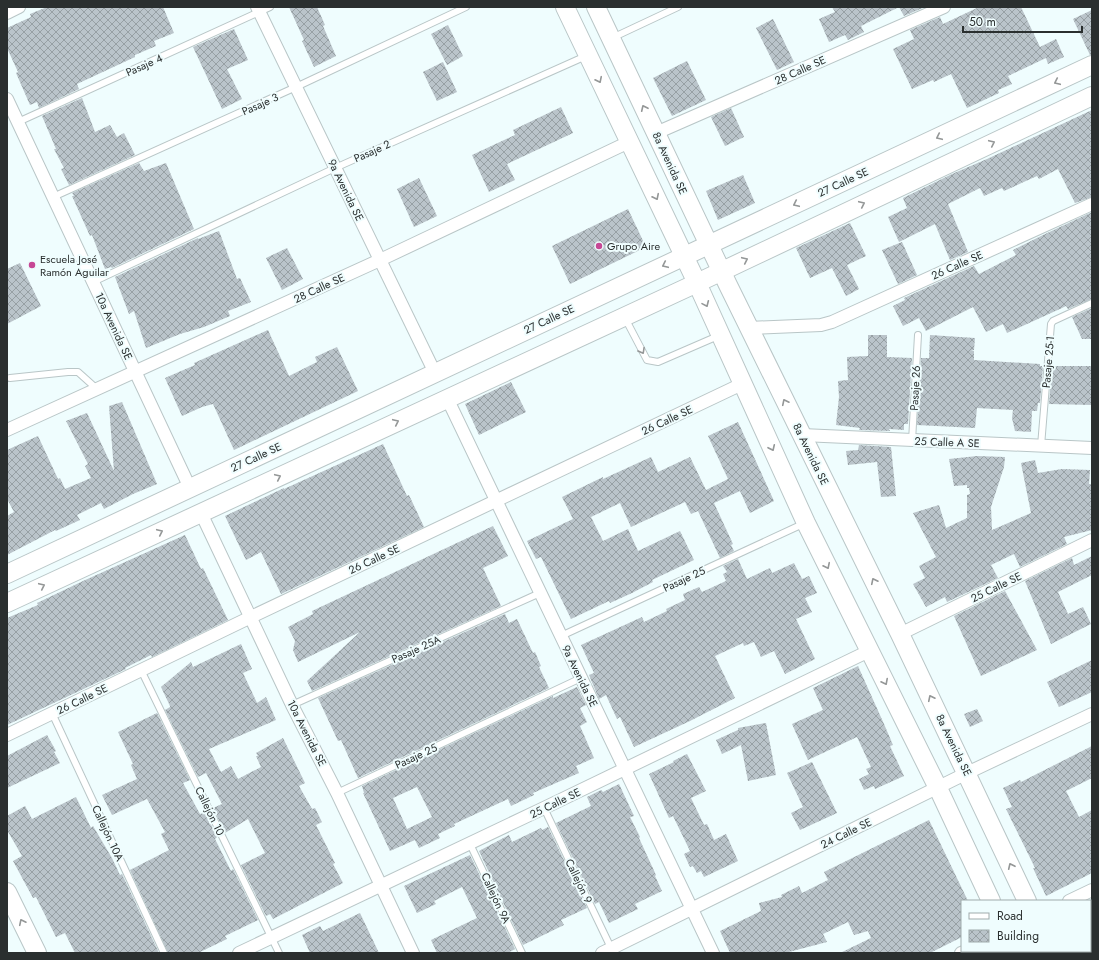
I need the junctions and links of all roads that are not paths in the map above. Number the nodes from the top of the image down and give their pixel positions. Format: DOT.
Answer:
graph roads {
  1 [pos="19,7"];
  2 [pos="466,7"];
  3 [pos="565,7"];
  4 [pos="596,7"];
  5 [pos="678,7"];
  6 [pos="944,7"];
  7 [pos="262,9"];
  8 [pos="7,13"];
  9 [pos="611,39"];
  10 [pos="587,55"];
  11 [pos="1092,65"];
  12 [pos="296,87"];
  13 [pos="1092,96"];
  14 [pos="7,99"];
  15 [pos="18,122"];
  16 [pos="656,133"];
  17 [pos="629,142"];
  18 [pos="335,168"];
  19 [pos="53,197"];
  20 [pos="1092,204"];
  21 [pos="709,244"];
  22 [pos="684,256"];
  23 [pos="380,260"];
  24 [pos="721,271"];
  25 [pos="93,282"];
  26 [pos="697,282"];
  27 [pos="1092,303"];
  28 [pos="624,316"];
  29 [pos="749,328"];
  30 [pos="720,335"];
  31 [pos="918,335"];
  32 [pos="136,373"];
  33 [pos="435,373"];
  34 [pos="10,378"];
  35 [pos="742,384"];
  36 [pos="97,389"];
  37 [pos="447,398"];
  38 [pos="7,430"];
  39 [pos="802,435"];
  40 [pos="912,441"];
  41 [pos="1041,446"];
  42 [pos="1092,448"];
  43 [pos="190,488"];
  44 [pos="497,501"];
  45 [pos="201,513"];
  46 [pos="806,523"];
  47 [pos="1092,540"];
  48 [pos="7,574"];
  49 [pos="540,592"];
  50 [pos="7,603"];
  51 [pos="251,617"];
  52 [pos="900,634"];
  53 [pos="561,636"];
  54 [pos="869,651"];
  55 [pos="141,670"];
  56 [pos="581,678"];
  57 [pos="292,705"];
  58 [pos="52,713"];
  59 [pos="1092,714"];
  60 [pos="7,735"];
  61 [pos="625,770"];
  62 [pos="967,773"];
  63 [pos="938,788"];
  64 [pos="337,793"];
  65 [pos="544,808"];
  66 [pos="470,844"];
  67 [pos="381,886"];
  68 [pos="1092,890"];
  69 [pos="7,892"];
  70 [pos="991,900"];
  71 [pos="1027,900"];
  72 [pos="1071,900"];
  73 [pos="692,909"];
  74 [pos="272,938"];
  75 [pos="609,951"];
  76 [pos="37,953"];
  77 [pos="164,953"];
  78 [pos="239,953"];
  79 [pos="279,953"];
  80 [pos="413,953"];
  81 [pos="522,953"];
  82 [pos="713,953"];
  1 -- 8 [label="street"];
  2 -- 12 [label="lane, Pasaje 3"];
  3 -- 10 [label="main road"];
  4 -- 9 [label="main road, 8a Avenida SE"];
  5 -- 9 [label="lane"];
  6 -- 16 [label="street, 28 Calle SE"];
  7 -- 12 [label="street, 9a Avenida SE"];
  7 -- 15 [label="lane, Pasaje 4"];
  16 -- 9 [label="main road, 8a Avenida SE, one-way"];
  10 -- 17 [label="main road, one-way"];
  10 -- 18 [label="lane, Pasaje 2"];
  11 -- 21 [label="main road, 27 Calle SE, one-way"];
  12 -- 18 [label="street, 9a Avenida SE"];
  12 -- 19 [label="lane, Pasaje 3"];
  24 -- 13 [label="main road, one-way"];
  14 -- 15 [label="street, 10a Avenida SE"];
  15 -- 19 [label="street, 10a Avenida SE"];
  16 -- 21 [label="main road, 8a Avenida SE"];
  17 -- 22 [label="main road, one-way"];
  17 -- 23 [label="street, 28 Calle SE"];
  18 -- 23 [label="street, 9a Avenida SE"];
  18 -- 25 [label="lane, Pasaje 2"];
  19 -- 25 [label="street, 10a Avenida SE"];
  20 -- 29 [label="street, 26 Calle SE"];
  21 -- 22 [label="main road, 27 Calle SE"];
  21 -- 24 [label="main road, 8a Avenida SE"];
  22 -- 26 [label="main road"];
  22 -- 33 [label="main road, 27 Calle SE, one-way"];
  23 -- 32 [label="street, 28 Calle SE"];
  23 -- 33 [label="street, 9a Avenida SE"];
  24 -- 26 [label="main road"];
  24 -- 29 [label="main road, 8a Avenida SE"];
  25 -- 32 [label="street, 10a Avenida SE"];
  26 -- 28 [label="main road"];
  26 -- 30 [label="main road, one-way"];
  27 -- 41 [label="lane, Pasaje 25-1"];
  28 -- 30 [label="lane, one-way"];
  28 -- 37 [label="main road"];
  39 -- 29 [label="main road, 8a Avenida SE, one-way"];
  30 -- 35 [label="main road"];
  31 -- 40 [label="lane, Pasaje 26"];
  32 -- 36 [label="street, 28 Calle SE"];
  32 -- 43 [label="street, 10a Avenida SE"];
  33 -- 43 [label="main road, 27 Calle SE"];
  34 -- 36 [label="lane"];
  35 -- 44 [label="street, 26 Calle SE"];
  35 -- 46 [label="main road, one-way"];
  36 -- 38 [label="street, 28 Calle SE"];
  37 -- 44 [label="street, 9a Avenida SE"];
  45 -- 37 [label="main road, one-way"];
  39 -- 40 [label="street, 25 Calle A SE"];
  52 -- 39 [label="main road, 8a Avenida SE, one-way"];
  40 -- 41 [label="street, 25 Calle A SE"];
  41 -- 42 [label="street, 25 Calle A SE"];
  43 -- 48 [label="main road, 27 Calle SE"];
  44 -- 49 [label="street, 9a Avenida SE"];
  44 -- 51 [label="street, 26 Calle SE"];
  50 -- 45 [label="main road, one-way"];
  45 -- 51 [label="street, 10a Avenida SE"];
  46 -- 53 [label="lane, Pasaje 25"];
  46 -- 54 [label="main road, one-way"];
  47 -- 52 [label="street, 25 Calle SE"];
  49 -- 53 [label="street, 9a Avenida SE"];
  49 -- 57 [label="lane, Pasaje 25A"];
  51 -- 55 [label="street, 26 Calle SE"];
  51 -- 57 [label="street, 10a Avenida SE"];
  62 -- 52 [label="main road, 8a Avenida SE, one-way"];
  53 -- 56 [label="street, 9a Avenida SE"];
  54 -- 61 [label="street, 25 Calle SE"];
  54 -- 63 [label="main road, one-way"];
  55 -- 58 [label="street, 26 Calle SE"];
  55 -- 74 [label="lane, Callejón 10"];
  56 -- 61 [label="street, 9a Avenida SE"];
  56 -- 64 [label="lane, Pasaje 25"];
  57 -- 64 [label="street, 10a Avenida SE"];
  58 -- 60 [label="street, 26 Calle SE"];
  58 -- 77 [label="lane, Callejón 10A"];
  59 -- 62 [label="street, 24 Calle SE"];
  61 -- 65 [label="street, 25 Calle SE"];
  61 -- 73 [label="street, 9a Avenida SE"];
  62 -- 63 [label="street, 24 Calle SE"];
  71 -- 62 [label="main road, 8a Avenida SE, one-way"];
  63 -- 70 [label="main road"];
  63 -- 73 [label="street, 24 Calle SE"];
  64 -- 67 [label="street, 10a Avenida SE"];
  65 -- 66 [label="street, 25 Calle SE"];
  65 -- 75 [label="lane, Callejón 9"];
  66 -- 67 [label="street, 25 Calle SE"];
  66 -- 81 [label="lane, Callejón 9A"];
  67 -- 74 [label="street, 25 Calle SE"];
  67 -- 80 [label="street, 10a Avenida SE"];
  68 -- 72 [label="street"];
  76 -- 69 [label="main road, one-way"];
  73 -- 75 [label="street, 24 Calle SE"];
  73 -- 82 [label="street, 9a Avenida SE"];
  74 -- 78 [label="street, 25 Calle SE"];
  74 -- 79 [label="lane, Callejón 10"];
}
